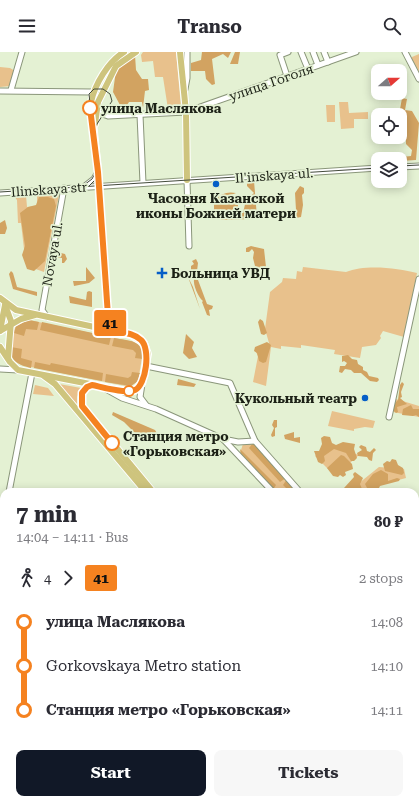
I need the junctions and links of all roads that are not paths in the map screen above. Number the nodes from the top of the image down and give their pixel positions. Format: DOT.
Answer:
graph roads {
  1 [pos="22,52"];
  2 [pos="124,52"];
  3 [pos="136,52"];
  4 [pos="180,52"];
  5 [pos="187,52"];
  6 [pos="274,52"];
  7 [pos="288,52"];
  8 [pos="302,52"];
  9 [pos="313,52"];
  10 [pos="324,52"];
  11 [pos="356,52"];
  12 [pos="405,52"];
  13 [pos="280,55"];
  14 [pos="328,62"];
  15 [pos="318,65"];
  16 [pos="308,69"];
  17 [pos="287,76"];
  18 [pos="419,79"];
  19 [pos="11,90"];
  20 [pos="185,90"];
  21 [pos="0,91"];
  22 [pos="93,92"];
  23 [pos="98,102"];
  24 [pos="90,108"];
  25 [pos="186,112"];
  26 [pos="97,113"];
  27 [pos="140,115"];
  28 [pos="94,129"];
  29 [pos="419,166"];
  30 [pos="407,167"];
  31 [pos="371,168"];
  32 [pos="98,172"];
  33 [pos="187,180"];
  34 [pos="143,183"];
  35 [pos="98,186"];
  36 [pos="82,187"];
  37 [pos="64,188"];
  38 [pos="0,192"];
  39 [pos="189,246"];
  40 [pos="419,279"];
  41 [pos="418,288"];
  42 [pos="3,302"];
  43 [pos="37,314"];
  44 [pos="48,317"];
  45 [pos="11,325"];
  46 [pos="109,330"];
  47 [pos="0,331"];
  48 [pos="0,347"];
  49 [pos="8,358"];
  50 [pos="146,366"];
  51 [pos="0,369"];
  52 [pos="18,370"];
  53 [pos="32,373"];
  54 [pos="41,374"];
  55 [pos="142,384"];
  56 [pos="92,385"];
  57 [pos="102,387"];
  58 [pos="146,406"];
  59 [pos="389,414"];
  60 [pos="222,439"];
  61 [pos="243,442"];
  62 [pos="254,442"];
  63 [pos="239,456"];
  64 [pos="10,488"];
  65 [pos="143,488"];
  66 [pos="150,488"];
  67 [pos="269,488"];
  68 [pos="296,488"];
  1 -- 19 [label="street"];
  2 -- 22 [label="main road"];
  3 -- 23 [label="main road"];
  4 -- 20 [label="main road"];
  5 -- 20 [label="street"];
  6 -- 13 [label="street"];
  7 -- 13 [label="street"];
  8 -- 16 [label="street"];
  9 -- 15 [label="street"];
  10 -- 14 [label="street"];
  11 -- 14 [label="street, улица Гоголя"];
  12 -- 18 [label="street"];
  13 -- 17 [label="street"];
  14 -- 15 [label="street, улица Гоголя"];
  15 -- 16 [label="street, улица Гоголя"];
  16 -- 17 [label="street, улица Гоголя"];
  17 -- 25 [label="street, улица Гоголя"];
  19 -- 21 [label="street"];
  19 -- 22 [label="street"];
  20 -- 25 [label="main road"];
  22 -- 23 [label="street"];
  22 -- 24 [label="main road"];
  23 -- 26 [label="main road"];
  24 -- 26 [label="street"];
  24 -- 28 [label="main road"];
  25 -- 27 [label="street, улица Гоголя"];
  25 -- 33 [label="main road"];
  26 -- 27 [label="street, улица Гоголя"];
  26 -- 28 [label="main road"];
  27 -- 34 [label="street"];
  28 -- 32 [label="main road"];
  29 -- 30 [label="street"];
  31 -- 33 [label="street, Il'inskaya ul."];
  32 -- 35 [label="main road"];
  32 -- 36 [label="street"];
  33 -- 34 [label="street, Il'inskaya ul."];
  33 -- 39 [label="street"];
  34 -- 35 [label="street, Il'inskaya ul."];
  35 -- 36 [label="street, Ilinskaya str"];
  35 -- 46 [label="main road"];
  36 -- 37 [label="street, Ilinskaya str"];
  37 -- 38 [label="street, Ilinskaya str"];
  37 -- 44 [label="street, Novaya ul."];
  40 -- 41 [label="street"];
  41 -- 59 [label="street"];
  42 -- 43 [label="main road"];
  42 -- 45 [label="main road"];
  42 -- 47 [label="main road"];
  43 -- 44 [label="main road"];
  43 -- 45 [label="main road"];
  44 -- 46 [label="main road"];
  45 -- 47 [label="main road"];
  45 -- 49 [label="main road"];
  46 -- 50 [label="main road"];
  48 -- 49 [label="main road"];
  49 -- 52 [label="main road"];
  50 -- 55 [label="main road"];
  50 -- 62 [label="street"];
  51 -- 52 [label="street"];
  52 -- 53 [label="main road"];
  53 -- 54 [label="main road"];
  53 -- 64 [label="street"];
  54 -- 56 [label="main road"];
  54 -- 65 [label="main road"];
  55 -- 57 [label="main road"];
  55 -- 58 [label="street"];
  56 -- 57 [label="main road"];
  56 -- 66 [label="main road"];
  57 -- 58 [label="street"];
  58 -- 60 [label="street"];
  60 -- 61 [label="street"];
  60 -- 63 [label="street"];
  61 -- 62 [label="street"];
  61 -- 63 [label="street"];
  62 -- 68 [label="street"];
  63 -- 67 [label="street"];
}
